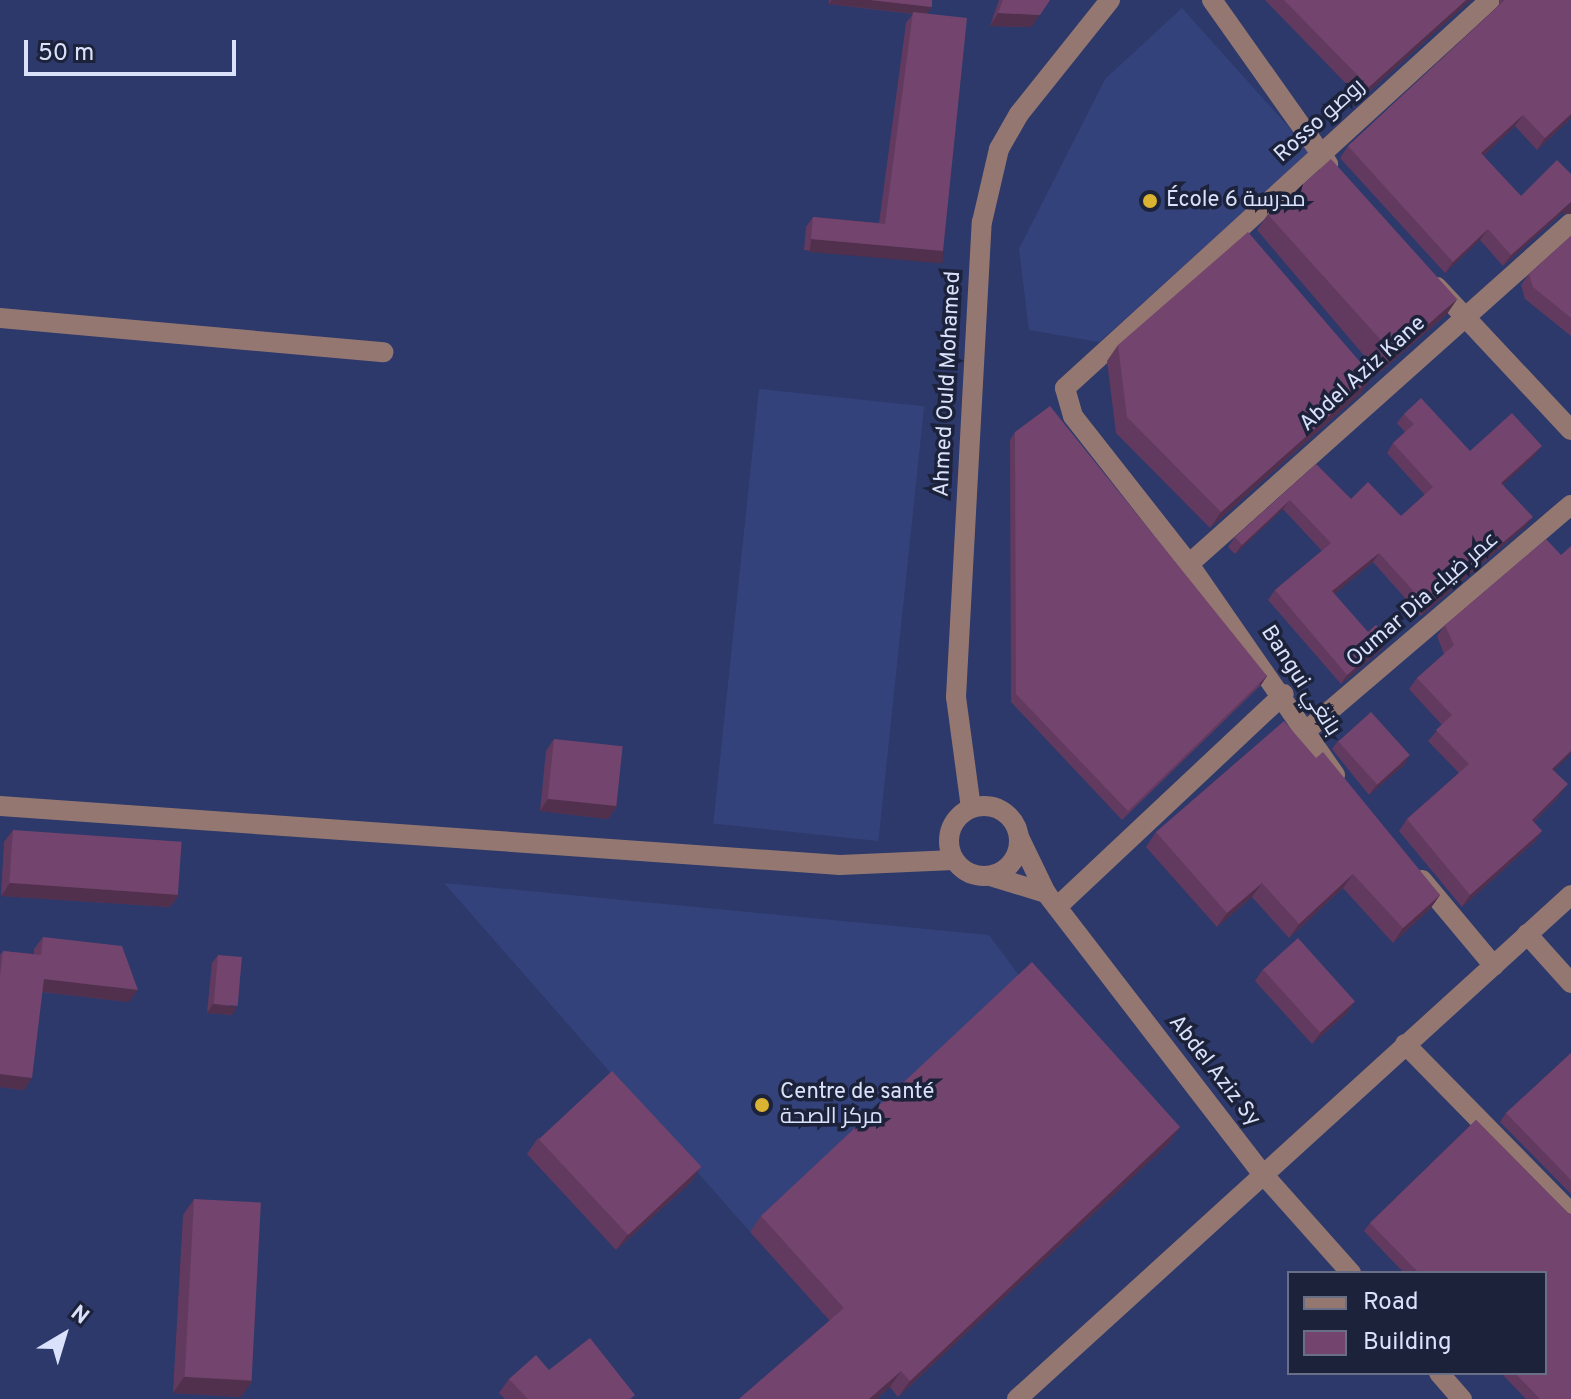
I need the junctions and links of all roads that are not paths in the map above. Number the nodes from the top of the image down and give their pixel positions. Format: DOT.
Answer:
graph roads {
  1 [pos="1110,0"];
  2 [pos="1212,0"];
  3 [pos="1490,0"];
  4 [pos="1319,154"];
  5 [pos="1340,177"];
  6 [pos="1571,223"];
  7 [pos="1238,228"];
  8 [pos="1258,251"];
  9 [pos="1422,271"];
  10 [pos="1464,317"];
  11 [pos="0,318"];
  12 [pos="383,352"];
  13 [pos="1073,416"];
  14 [pos="1571,430"];
  15 [pos="1571,505"];
  16 [pos="1189,564"];
  17 [pos="1284,694"];
  18 [pos="1306,731"];
  19 [pos="1347,789"];
  20 [pos="0,806"];
  21 [pos="971,808"];
  22 [pos="1019,837"];
  23 [pos="954,860"];
  24 [pos="1405,860"];
  25 [pos="990,876"];
  26 [pos="1571,895"];
  27 [pos="1052,900"];
  28 [pos="1527,934"];
  29 [pos="1494,966"];
  30 [pos="1571,983"];
  31 [pos="1405,1044"];
  32 [pos="1262,1173"];
  33 [pos="1571,1213"];
  34 [pos="1349,1271"];
  35 [pos="1441,1375"];
  36 [pos="1017,1399"];
  37 [pos="1462,1399"];
  1 -- 21 [label="street, Ahmed Ould Mohamed"];
  2 -- 4 [label="street"];
  3 -- 4 [label="street, Rosso روصو"];
  4 -- 5 [label="street"];
  4 -- 7 [label="street, Rosso روصو"];
  6 -- 10 [label="street, Abdel Aziz Kane"];
  7 -- 8 [label="street"];
  7 -- 13 [label="street, Rosso روصو"];
  9 -- 10 [label="street"];
  10 -- 14 [label="street"];
  10 -- 16 [label="street, Abdel Aziz Kane"];
  11 -- 12 [label="street"];
  13 -- 16 [label="street, Bangui بانغي"];
  15 -- 18 [label="street, Oumar Dia عمر ضياء"];
  16 -- 17 [label="street, Bangui بانغي"];
  17 -- 18 [label="street, Bangui بانغي"];
  17 -- 27 [label="street"];
  18 -- 19 [label="street, Bangui بانغي"];
  20 -- 23 [label="street"];
  21 -- 22 [label="street"];
  21 -- 23 [label="street"];
  22 -- 25 [label="street"];
  22 -- 27 [label="street, Abdel Aziz Sy"];
  23 -- 25 [label="street"];
  24 -- 29 [label="street"];
  25 -- 27 [label="street"];
  26 -- 28 [label="street"];
  27 -- 32 [label="street, Abdel Aziz Sy"];
  28 -- 29 [label="street"];
  28 -- 30 [label="street"];
  29 -- 31 [label="street"];
  31 -- 32 [label="street"];
  31 -- 33 [label="street"];
  32 -- 34 [label="street, Abdel Aziz Sy"];
  32 -- 36 [label="street"];
  35 -- 37 [label="street"];
}
